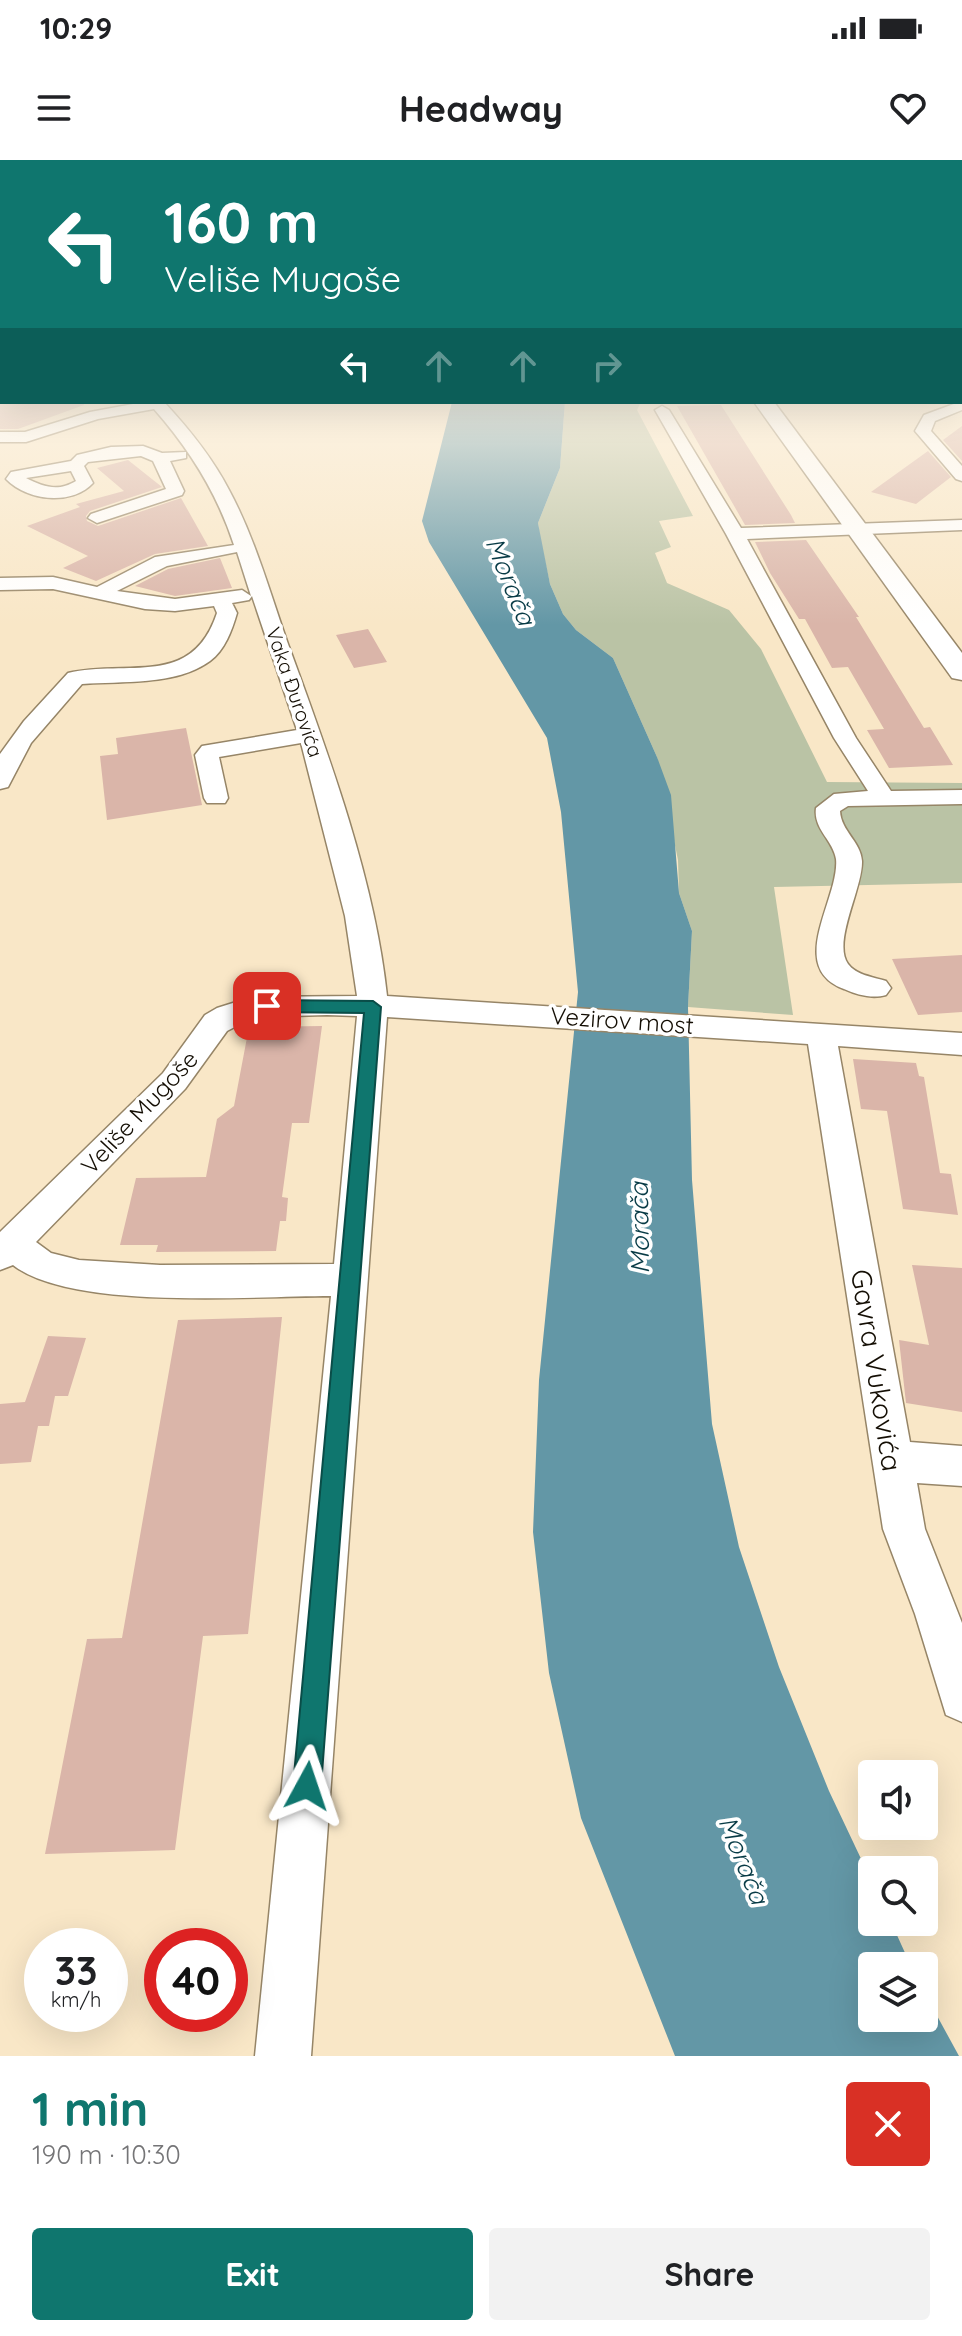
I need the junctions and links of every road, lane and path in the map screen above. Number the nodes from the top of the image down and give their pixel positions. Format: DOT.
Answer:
graph roads {
  1 [pos="194,447"];
  2 [pos="684,447"];
  3 [pos="802,447"];
  4 [pos="814,447"];
  5 [pos="938,447"];
  6 [pos="199,453"];
  7 [pos="160,458"];
  8 [pos="76,465"];
  9 [pos="961,473"];
  10 [pos="97,518"];
  11 [pos="962,525"];
  12 [pos="868,528"];
  13 [pos="735,534"];
  14 [pos="230,549"];
  15 [pos="0,584"];
  16 [pos="99,593"];
  17 [pos="261,594"];
  18 [pos="220,599"];
  19 [pos="962,634"];
  20 [pos="962,672"];
  21 [pos="309,735"];
  22 [pos="0,782"];
  23 [pos="962,797"];
  24 [pos="216,798"];
  25 [pos="884,798"];
  26 [pos="876,988"];
  27 [pos="373,1007"];
  28 [pos="445,1008"];
  29 [pos="810,1032"];
  30 [pos="962,1044"];
  31 [pos="6,1249"];
  32 [pos="351,1280"];
  33 [pos="891,1461"];
  34 [pos="962,1466"];
  35 [pos="962,1699"];
  36 [pos="283,2056"];
  1 -- 6 [label="street, Vaka Đurovića"];
  2 -- 13 [label="street"];
  3 -- 12 [label="main road"];
  4 -- 12 [label="main road"];
  5 -- 9 [label="street"];
  6 -- 7 [label="street"];
  6 -- 17 [label="street, Vaka Đurovića"];
  7 -- 8 [label="street"];
  7 -- 10 [label="street"];
  11 -- 12 [label="street"];
  12 -- 13 [label="street"];
  12 -- 19 [label="main road"];
  12 -- 20 [label="main road"];
  13 -- 25 [label="street"];
  14 -- 16 [label="street"];
  15 -- 16 [label="street"];
  16 -- 18 [label="street"];
  17 -- 18 [label="street"];
  17 -- 21 [label="street, Vaka Đurovića"];
  18 -- 22 [label="street"];
  21 -- 24 [label="street"];
  21 -- 27 [label="street, Vaka Đurovića"];
  23 -- 25 [label="street"];
  25 -- 26 [label="street"];
  27 -- 28 [label="street, Veliše Mugoše"];
  27 -- 31 [label="street, Veliše Mugoše"];
  27 -- 32 [label="street, Vaka Đurovića"];
  28 -- 29 [label="street, Vezirov most"];
  29 -- 30 [label="street, Vezirov most"];
  29 -- 33 [label="street, Gavra Vukovića"];
  31 -- 32 [label="street, Veliše Mugoše"];
  32 -- 36 [label="street, Vaka Đurovića"];
  33 -- 34 [label="street"];
  33 -- 35 [label="street, Gavra Vukovića"];
}
